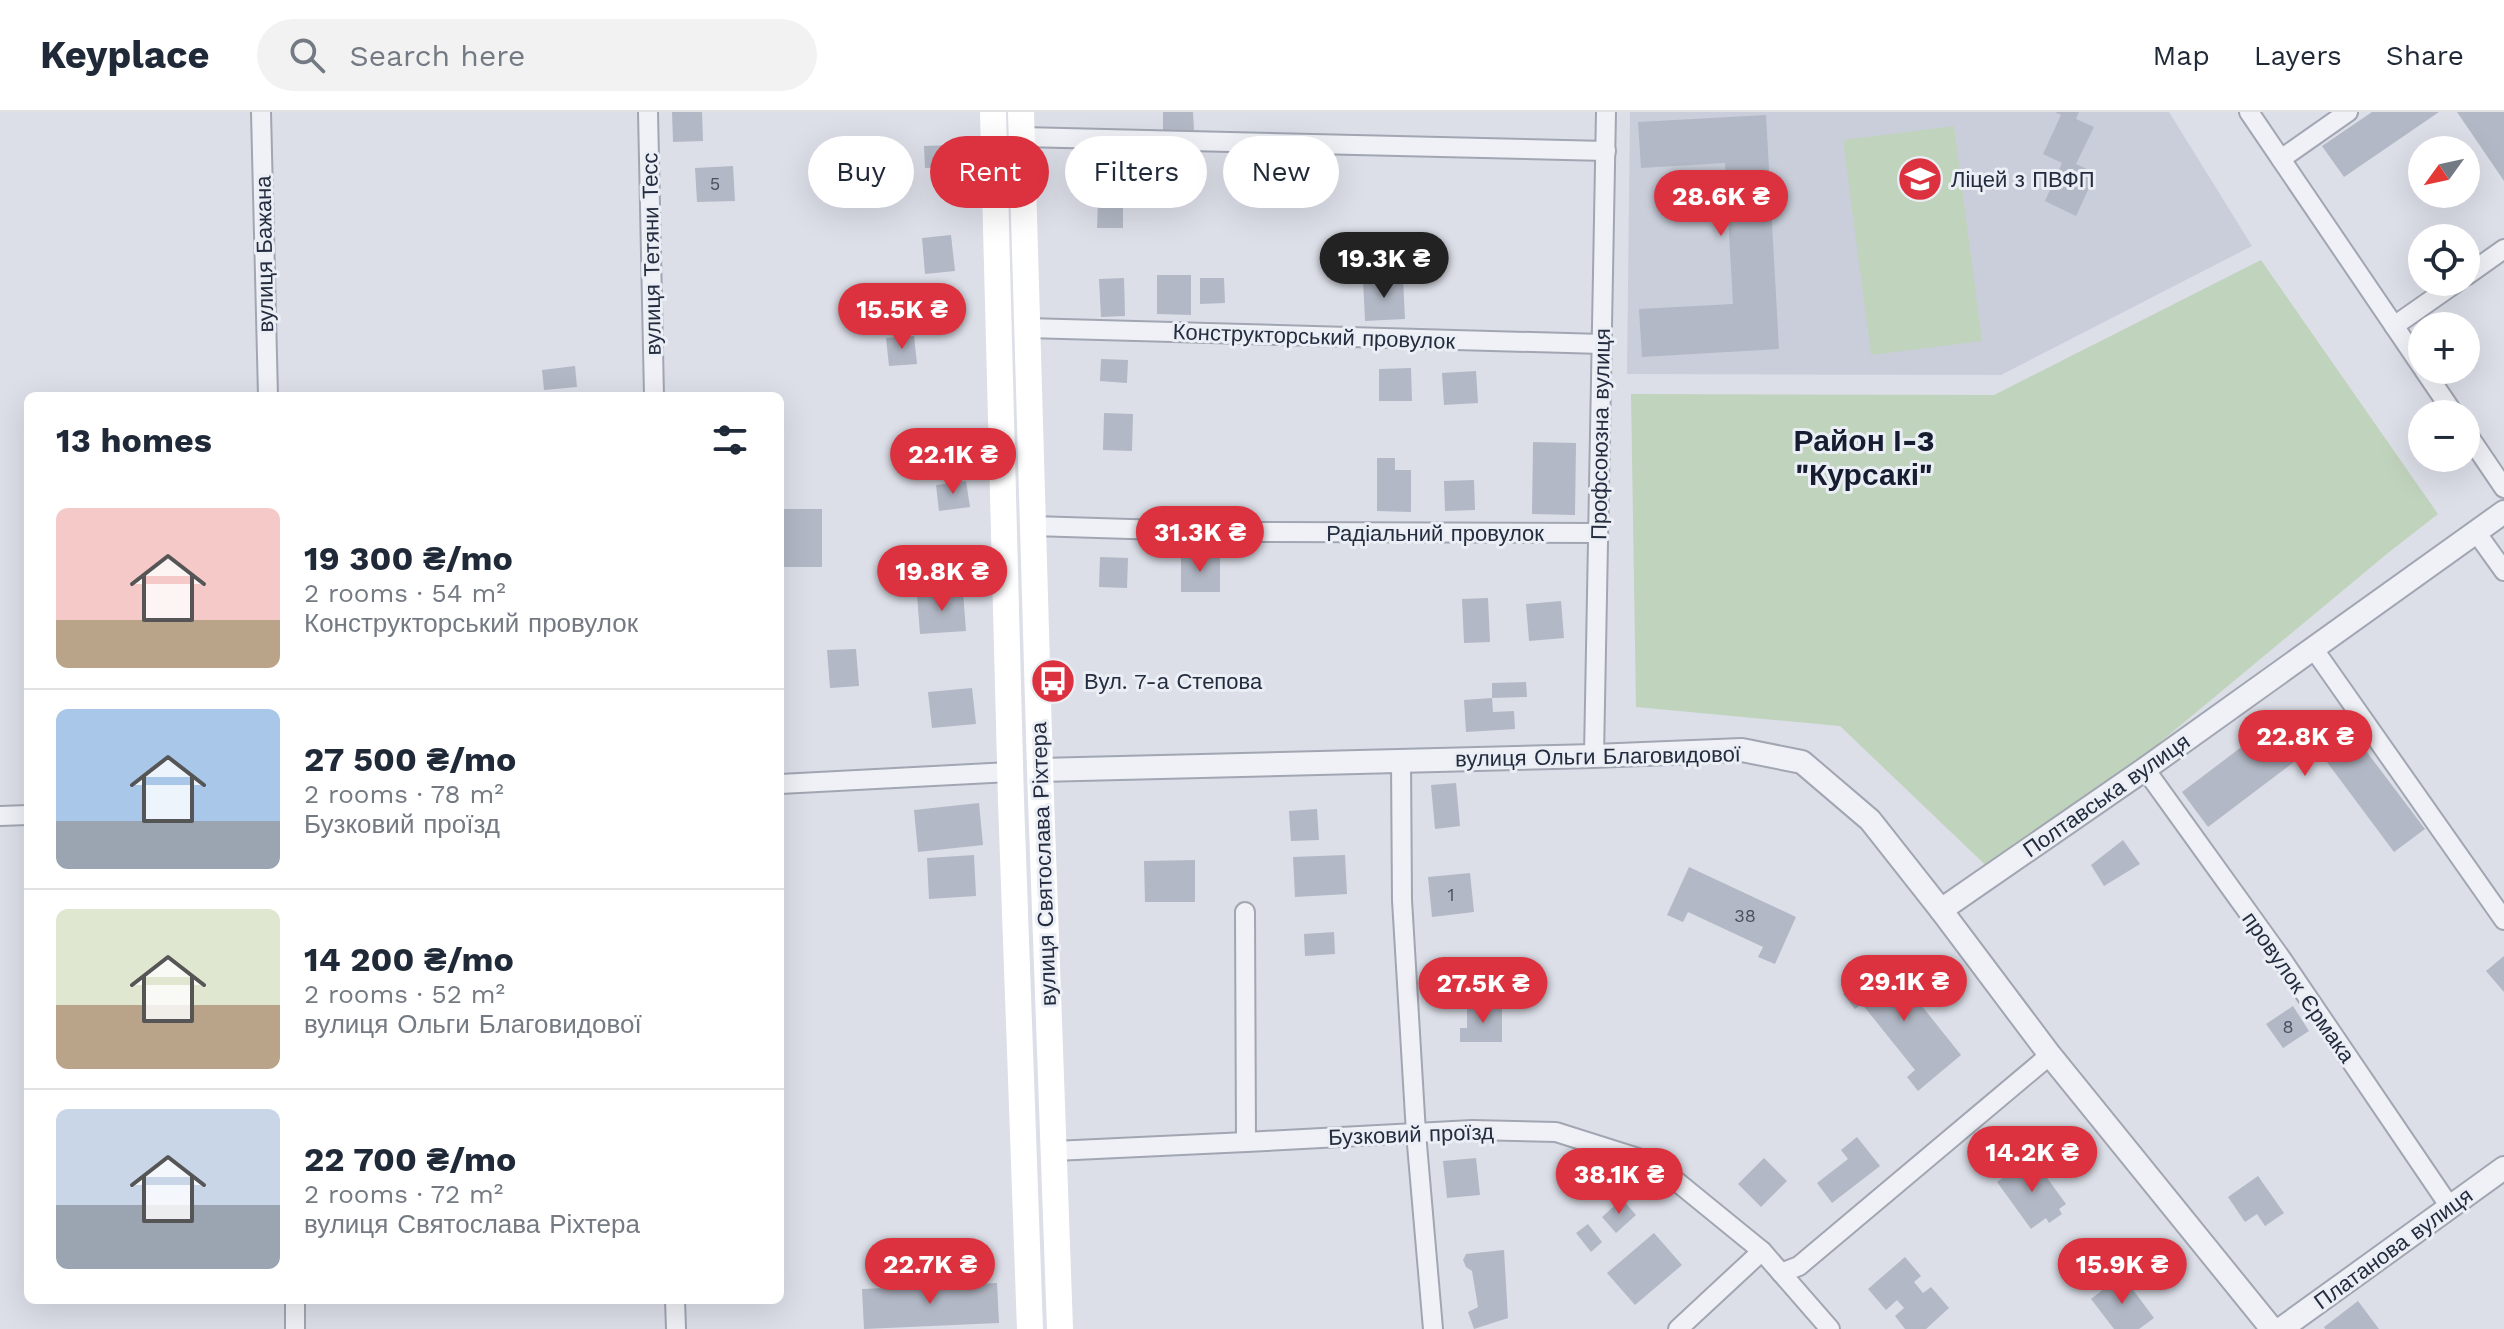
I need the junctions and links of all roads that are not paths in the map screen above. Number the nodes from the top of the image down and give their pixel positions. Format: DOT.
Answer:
graph roads {
  1 [pos="261,112"];
  2 [pos="648,112"];
  3 [pos="993,112"];
  4 [pos="1606,112"];
  5 [pos="2249,112"];
  6 [pos="2348,112"];
  7 [pos="1021,125"];
  8 [pos="1606,151"];
  9 [pos="2281,159"];
  10 [pos="2504,249"];
  11 [pos="2480,266"];
  12 [pos="2437,296"];
  13 [pos="2394,326"];
  14 [pos="1027,328"];
  15 [pos="1602,344"];
  16 [pos="2408,347"];
  17 [pos="268,392"];
  18 [pos="654,392"];
  19 [pos="2480,453"];
  20 [pos="2504,488"];
  21 [pos="2504,512"];
  22 [pos="1033,526"];
  23 [pos="2476,532"];
  24 [pos="1598,533"];
  25 [pos="2504,571"];
  26 [pos="2313,648"];
  27 [pos="1594,756"];
  28 [pos="1401,761"];
  29 [pos="2145,769"];
  30 [pos="1040,770"];
  31 [pos="1010,772"];
  32 [pos="784,784"];
  33 [pos="24,815"];
  34 [pos="0,816"];
  35 [pos="1941,910"];
  36 [pos="1245,912"];
  37 [pos="2504,920"];
  38 [pos="2050,1055"];
  39 [pos="1416,1133"];
  40 [pos="1246,1142"];
  41 [pos="1054,1151"];
  42 [pos="2504,1168"];
  43 [pos="2450,1207"];
  44 [pos="1762,1251"];
  45 [pos="1781,1273"];
  46 [pos="295,1304"];
  47 [pos="675,1304"];
  48 [pos="295,1329"];
  49 [pos="676,1329"];
  50 [pos="1030,1329"];
  51 [pos="1060,1329"];
  52 [pos="1433,1329"];
  53 [pos="1678,1329"];
  54 [pos="1830,1329"];
  55 [pos="2272,1329"];
  56 [pos="2281,1329"];
  1 -- 17 [label="street, вулиця Бажана"];
  2 -- 18 [label="street, вулиця Тетяни Тесс"];
  3 -- 31 [label="main road, вулиця Святослава Ріхтера"];
  4 -- 8 [label="street, Профсоюзна вулиця"];
  5 -- 9 [label="street"];
  6 -- 9 [label="street"];
  7 -- 8 [label="street"];
  7 -- 14 [label="main road, вулиця Святослава Ріхтера"];
  8 -- 15 [label="street, Профсоюзна вулиця"];
  9 -- 13 [label="street"];
  10 -- 11 [label="street"];
  12 -- 13 [label="street"];
  13 -- 16 [label="street"];
  14 -- 15 [label="street, Конструкторський провулок"];
  14 -- 22 [label="main road, вулиця Святослава Ріхтера"];
  15 -- 24 [label="street, Профсоюзна вулиця"];
  19 -- 20 [label="street"];
  21 -- 23 [label="street, Полтавська вулиця"];
  22 -- 24 [label="street, Радіальний провулок"];
  22 -- 30 [label="main road, вулиця Святослава Ріхтера"];
  23 -- 25 [label="street"];
  23 -- 26 [label="street, Полтавська вулиця"];
  24 -- 27 [label="street, Профсоюзна вулиця"];
  26 -- 29 [label="street, Полтавська вулиця"];
  26 -- 37 [label="street"];
  27 -- 28 [label="street, вулиця Ольги Благовидової"];
  27 -- 35 [label="street, вулиця Ольги Благовидової"];
  28 -- 30 [label="street, вулиця Ольги Благовидової"];
  28 -- 39 [label="street"];
  29 -- 35 [label="street, Полтавська вулиця"];
  29 -- 43 [label="street, провулок Єрмака"];
  30 -- 41 [label="main road, вулиця Святослава Ріхтера"];
  31 -- 32 [label="street"];
  31 -- 50 [label="main road, вулиця Святослава Ріхтера"];
  33 -- 34 [label="street"];
  35 -- 38 [label="street, вулиця Ольги Благовидової"];
  36 -- 40 [label="street"];
  38 -- 45 [label="street"];
  38 -- 55 [label="street, вулиця Ольги Благовидової"];
  39 -- 40 [label="street, Бузковий проїзд"];
  39 -- 44 [label="street, Бузковий проїзд"];
  39 -- 52 [label="street"];
  40 -- 41 [label="street, Бузковий проїзд"];
  41 -- 51 [label="main road, вулиця Святослава Ріхтера"];
  42 -- 43 [label="street, Платанова вулиця"];
  43 -- 56 [label="street, Платанова вулиця"];
  44 -- 45 [label="street, Бузковий проїзд"];
  44 -- 53 [label="street"];
  45 -- 54 [label="street, Бузковий проїзд"];
  46 -- 48 [label="street"];
  47 -- 49 [label="street"];
}
